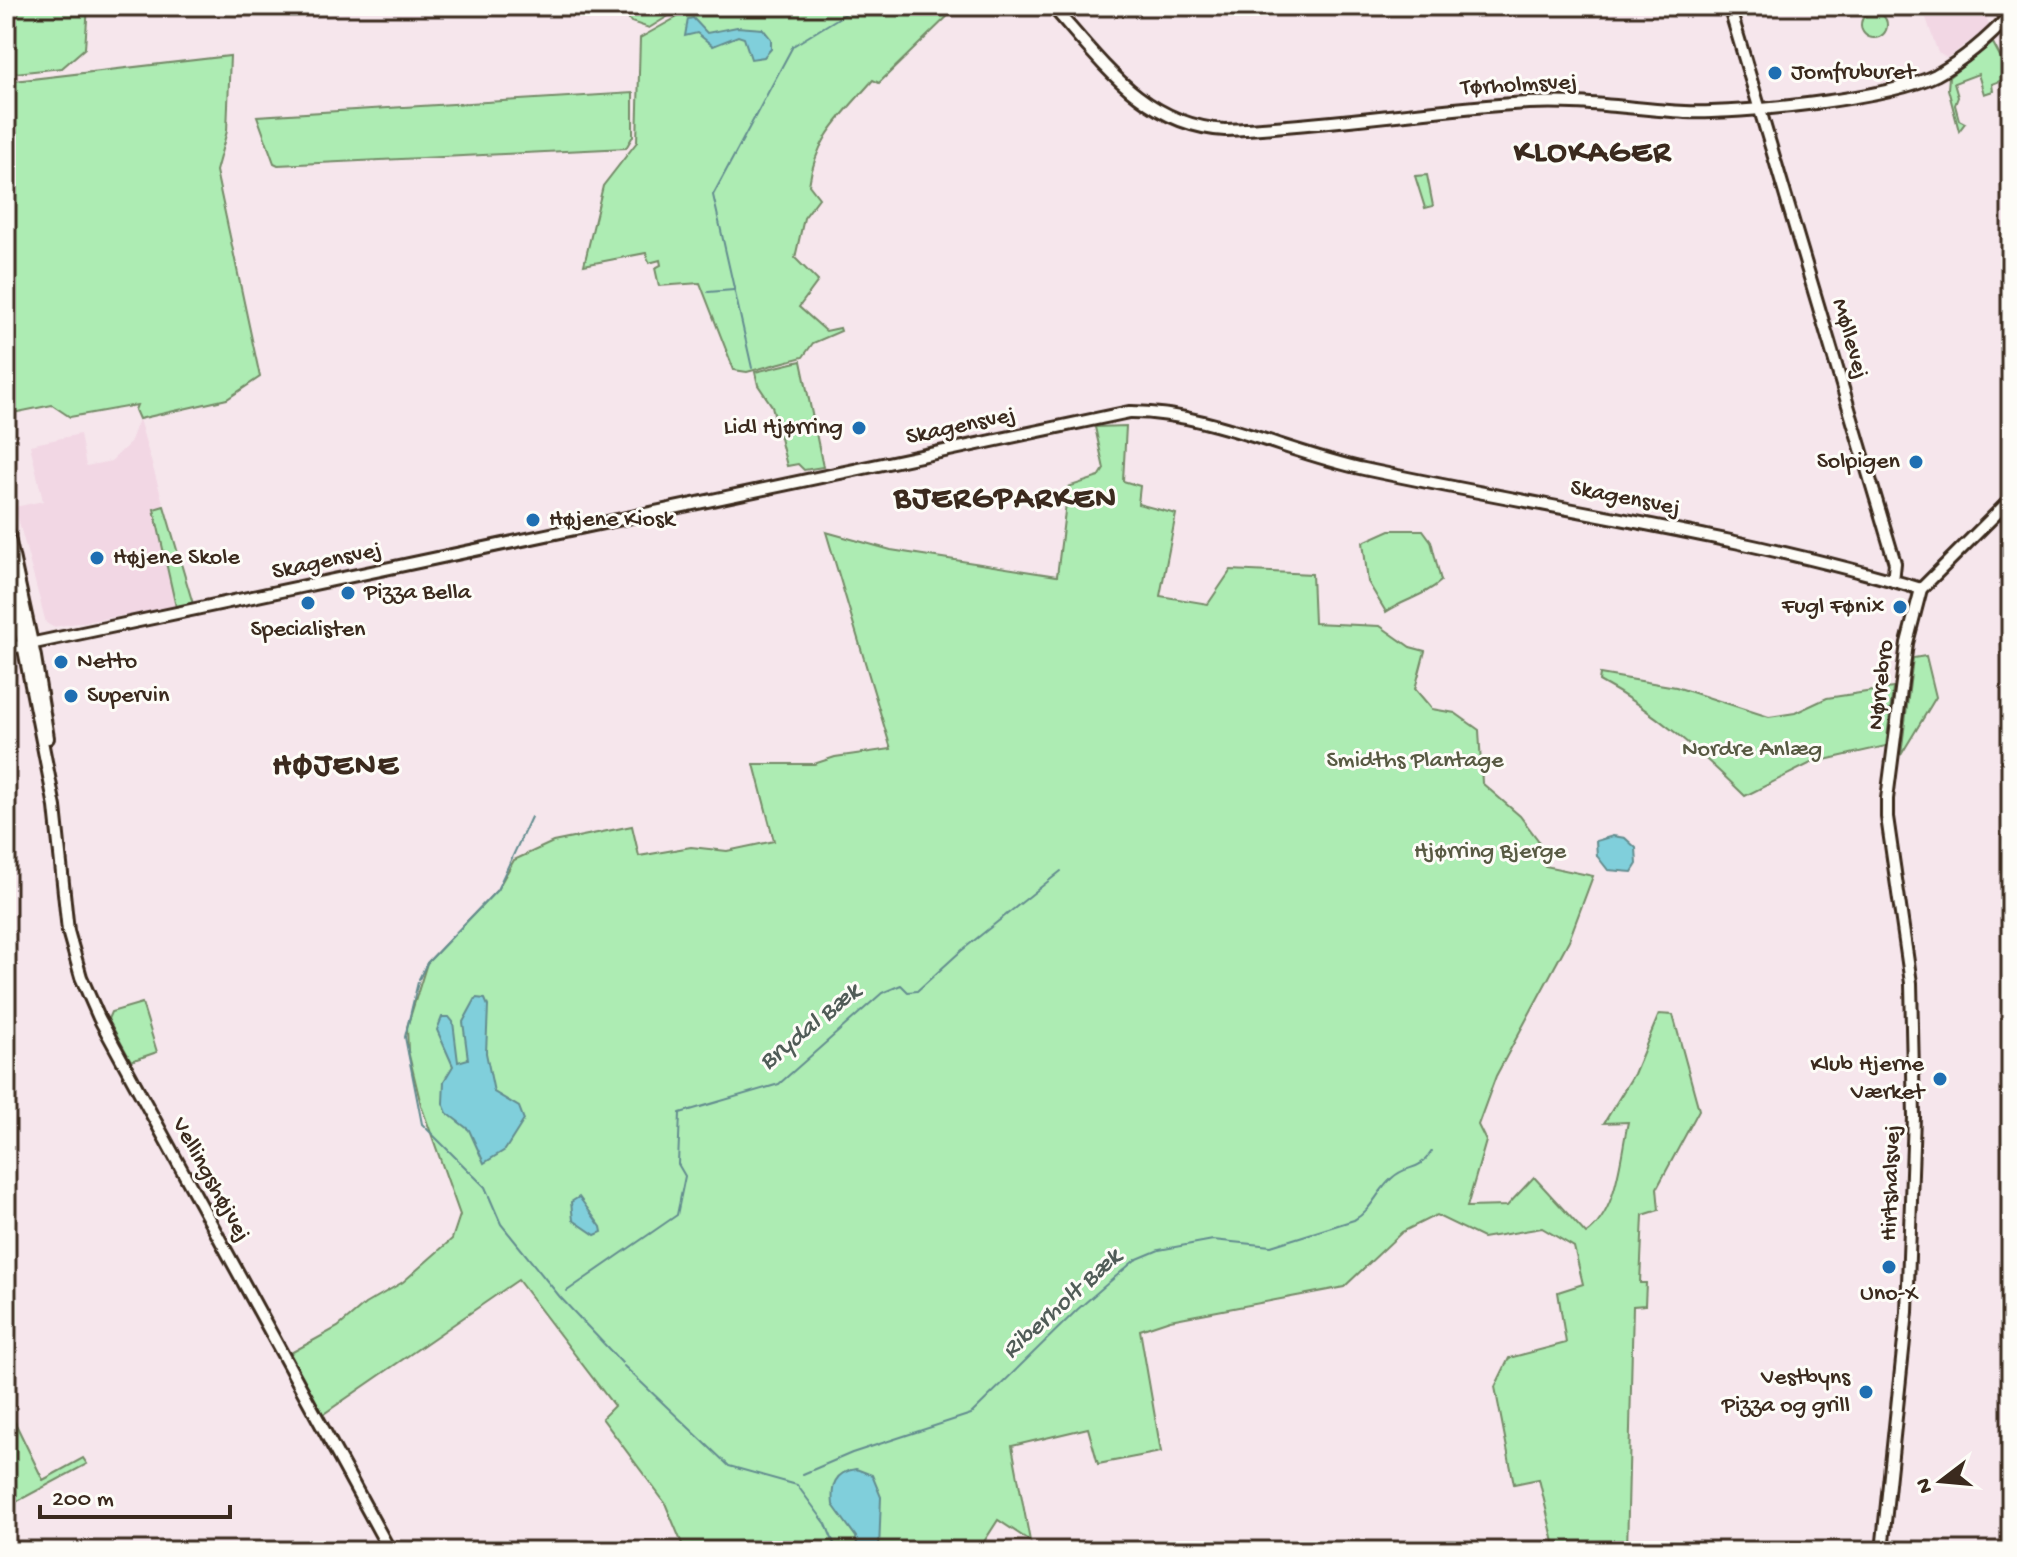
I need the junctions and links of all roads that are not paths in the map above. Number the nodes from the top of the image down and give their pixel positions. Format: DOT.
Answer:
graph roads {
  1 [pos="1052,6"];
  2 [pos="1729,6"];
  3 [pos="2011,14"];
  4 [pos="1760,108"];
  5 [pos="2011,499"];
  6 [pos="6,524"];
  7 [pos="6,558"];
  8 [pos="1893,581"];
  9 [pos="1921,589"];
  10 [pos="28,644"];
  11 [pos="6,649"];
  12 [pos="1887,817"];
  13 [pos="390,1551"];
  14 [pos="1882,1551"];
  1 -- 4 [label="street, Tørholmsvej"];
  2 -- 4 [label="street, Møllevej"];
  3 -- 4 [label="street, Tørholmsvej"];
  4 -- 8 [label="street, Møllevej"];
  5 -- 9 [label="street"];
  6 -- 10 [label="street, Vellingshøjvej"];
  7 -- 10 [label="street, Vellingshøjvej"];
  8 -- 9 [label="street, Skagensvej"];
  8 -- 10 [label="street, Skagensvej"];
  9 -- 12 [label="street, Nørrebro"];
  10 -- 11 [label="street, Skagensvej"];
  10 -- 13 [label="street, Vellingshøjvej"];
  12 -- 14 [label="street, Hirtshalsvej"];
}
